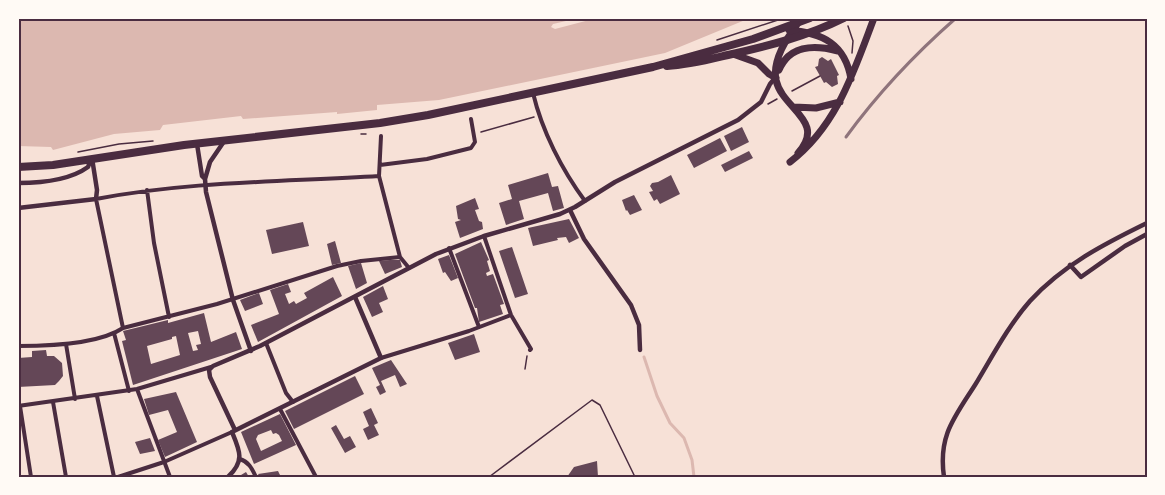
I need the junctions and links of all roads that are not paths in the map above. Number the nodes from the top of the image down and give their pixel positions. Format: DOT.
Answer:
graph roads {
  1 [pos="810,18"];
  2 [pos="873,18"];
  3 [pos="846,22"];
  4 [pos="795,26"];
  5 [pos="810,33"];
  6 [pos="787,40"];
  7 [pos="841,52"];
  8 [pos="733,54"];
  9 [pos="653,68"];
  10 [pos="776,78"];
  11 [pos="851,79"];
  12 [pos="533,93"];
  13 [pos="840,102"];
  14 [pos="794,107"];
  15 [pos="471,119"];
  16 [pos="381,136"];
  17 [pos="225,140"];
  18 [pos="197,144"];
  19 [pos="92,158"];
  20 [pos="380,165"];
  21 [pos="18,167"];
  22 [pos="379,176"];
  23 [pos="205,182"];
  24 [pos="18,183"];
  25 [pos="147,190"];
  26 [pos="96,199"];
  27 [pos="585,201"];
  28 [pos="18,208"];
  29 [pos="570,210"];
  30 [pos="1147,223"];
  31 [pos="1147,234"];
  32 [pos="484,236"];
  33 [pos="449,248"];
  34 [pos="400,257"];
  35 [pos="1070,265"];
  36 [pos="409,268"];
  37 [pos="355,297"];
  38 [pos="233,300"];
  39 [pos="512,315"];
  40 [pos="169,317"];
  41 [pos="479,327"];
  42 [pos="123,328"];
  43 [pos="114,333"];
  44 [pos="18,334"];
  45 [pos="266,343"];
  46 [pos="66,344"];
  47 [pos="19,346"];
  48 [pos="530,350"];
  49 [pos="640,350"];
  50 [pos="251,351"];
  51 [pos="381,358"];
  52 [pos="213,366"];
  53 [pos="137,389"];
  54 [pos="129,391"];
  55 [pos="97,396"];
  56 [pos="75,399"];
  57 [pos="53,402"];
  58 [pos="293,402"];
  59 [pos="19,406"];
  60 [pos="280,409"];
  61 [pos="233,431"];
  62 [pos="240,459"];
  63 [pos="164,462"];
  64 [pos="31,477"];
  65 [pos="66,477"];
  66 [pos="116,477"];
  67 [pos="170,477"];
  68 [pos="228,477"];
  69 [pos="256,477"];
  70 [pos="316,477"];
  71 [pos="944,477"];
  1 -- 4 [label="main road"];
  2 -- 11 [label="main road"];
  3 -- 5 [label="main road"];
  4 -- 5 [label="main road"];
  4 -- 6 [label="main road"];
  4 -- 9 [label="main road"];
  5 -- 6 [label="main road"];
  5 -- 7 [label="main road"];
  6 -- 8 [label="main road"];
  6 -- 10 [label="main road"];
  7 -- 10 [label="main road"];
  7 -- 11 [label="main road"];
  8 -- 9 [label="main road"];
  8 -- 10 [label="main road"];
  9 -- 12 [label="main road"];
  10 -- 14 [label="main road"];
  10 -- 27 [label="street"];
  11 -- 13 [label="main road"];
  12 -- 17 [label="main road"];
  12 -- 27 [label="street"];
  13 -- 14 [label="main road"];
  13 -- 14 [label="main road"];
  15 -- 20 [label="street"];
  16 -- 20 [label="street"];
  17 -- 18 [label="main road"];
  17 -- 23 [label="street"];
  18 -- 19 [label="main road"];
  18 -- 23 [label="street"];
  19 -- 21 [label="main road"];
  19 -- 24 [label="street"];
  19 -- 26 [label="street"];
  20 -- 22 [label="street"];
  22 -- 23 [label="street"];
  22 -- 34 [label="street"];
  23 -- 25 [label="street"];
  23 -- 38 [label="street"];
  25 -- 26 [label="street"];
  25 -- 40 [label="street"];
  26 -- 28 [label="street"];
  26 -- 42 [label="street"];
  27 -- 29 [label="street"];
  29 -- 32 [label="street"];
  29 -- 49 [label="street"];
  30 -- 35 [label="street"];
  31 -- 35 [label="street"];
  32 -- 33 [label="street"];
  32 -- 39 [label="street"];
  33 -- 36 [label="street"];
  33 -- 41 [label="street"];
  34 -- 36 [label="street"];
  34 -- 38 [label="street"];
  35 -- 71 [label="street"];
  36 -- 37 [label="street"];
  37 -- 45 [label="street"];
  37 -- 51 [label="street"];
  38 -- 40 [label="street"];
  38 -- 50 [label="street"];
  39 -- 41 [label="street"];
  39 -- 48 [label="street"];
  40 -- 42 [label="street"];
  41 -- 51 [label="street"];
  42 -- 43 [label="street"];
  43 -- 46 [label="street"];
  43 -- 54 [label="street"];
  44 -- 47 [label="street"];
  45 -- 50 [label="street"];
  45 -- 58 [label="street"];
  46 -- 47 [label="street"];
  46 -- 56 [label="street"];
  50 -- 52 [label="street"];
  51 -- 58 [label="street"];
  52 -- 53 [label="street"];
  52 -- 61 [label="street"];
  53 -- 54 [label="street"];
  53 -- 63 [label="street"];
  54 -- 55 [label="street"];
  55 -- 56 [label="street"];
  55 -- 66 [label="street"];
  56 -- 57 [label="street"];
  57 -- 59 [label="street"];
  57 -- 65 [label="street"];
  58 -- 60 [label="street"];
  59 -- 64 [label="street"];
  60 -- 61 [label="street"];
  60 -- 70 [label="street"];
  61 -- 62 [label="street"];
  61 -- 63 [label="street"];
  62 -- 68 [label="street"];
  62 -- 69 [label="street"];
  63 -- 66 [label="street"];
  63 -- 67 [label="street"];
}
